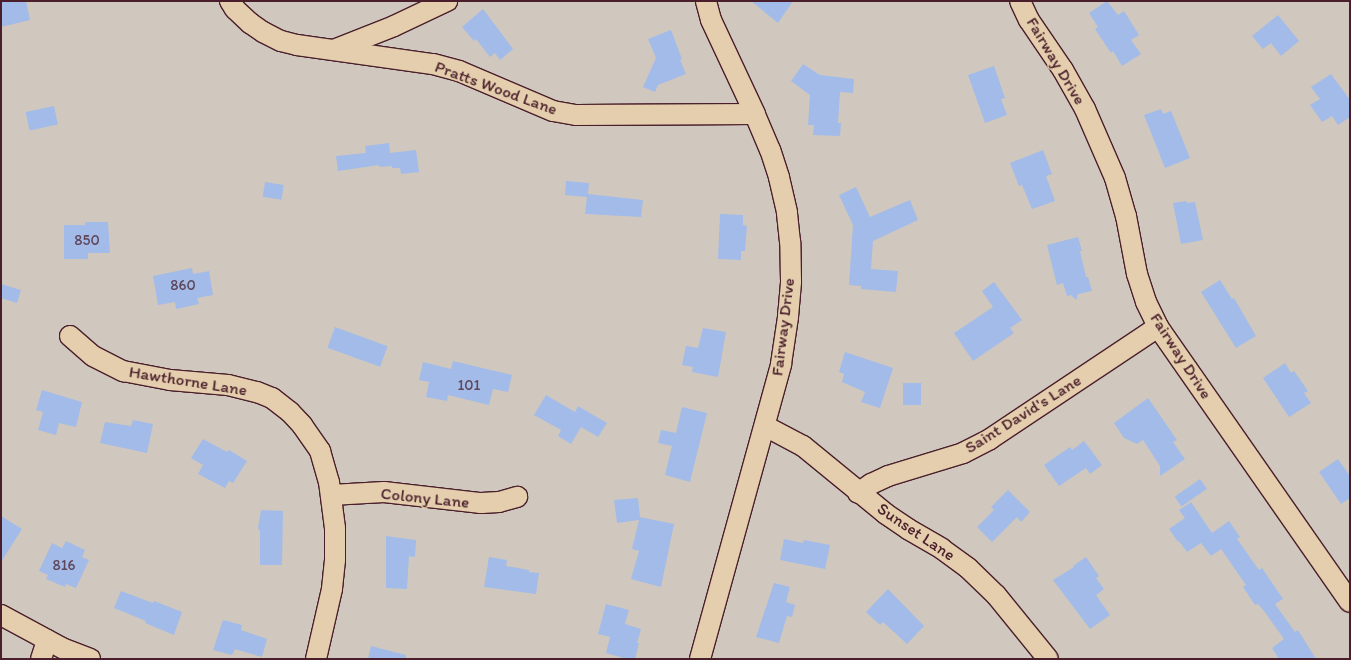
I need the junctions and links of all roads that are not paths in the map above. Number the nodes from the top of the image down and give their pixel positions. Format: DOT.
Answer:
graph roads {
  1 [pos="230,1"];
  2 [pos="446,1"];
  3 [pos="706,1"];
  4 [pos="1020,1"];
  5 [pos="334,50"];
  6 [pos="755,114"];
  7 [pos="1158,327"];
  8 [pos="70,336"];
  9 [pos="765,426"];
  10 [pos="858,493"];
  11 [pos="331,495"];
  12 [pos="517,497"];
  13 [pos="1350,602"];
  14 [pos="1,615"];
  15 [pos="47,640"];
  16 [pos="40,659"];
  17 [pos="90,659"];
  18 [pos="316,659"];
  19 [pos="700,659"];
  20 [pos="1048,659"];
  1 -- 5 [label="street, Pratts Wood Lane"];
  2 -- 5 [label="street"];
  3 -- 6 [label="street, Fairway Drive"];
  4 -- 7 [label="street, Fairway Drive"];
  5 -- 6 [label="street, Pratts Wood Lane"];
  6 -- 9 [label="street, Fairway Drive"];
  7 -- 10 [label="street, Saint David's Lane"];
  7 -- 13 [label="street, Fairway Drive"];
  8 -- 11 [label="street, Hawthorne Lane"];
  9 -- 10 [label="street, Sunset Lane"];
  9 -- 19 [label="street, Fairway Drive"];
  10 -- 20 [label="street, Sunset Lane"];
  11 -- 12 [label="street, Colony Lane"];
  11 -- 18 [label="street, Hawthorne Lane"];
  14 -- 15 [label="street"];
  15 -- 16 [label="street"];
  15 -- 17 [label="street"];
}
